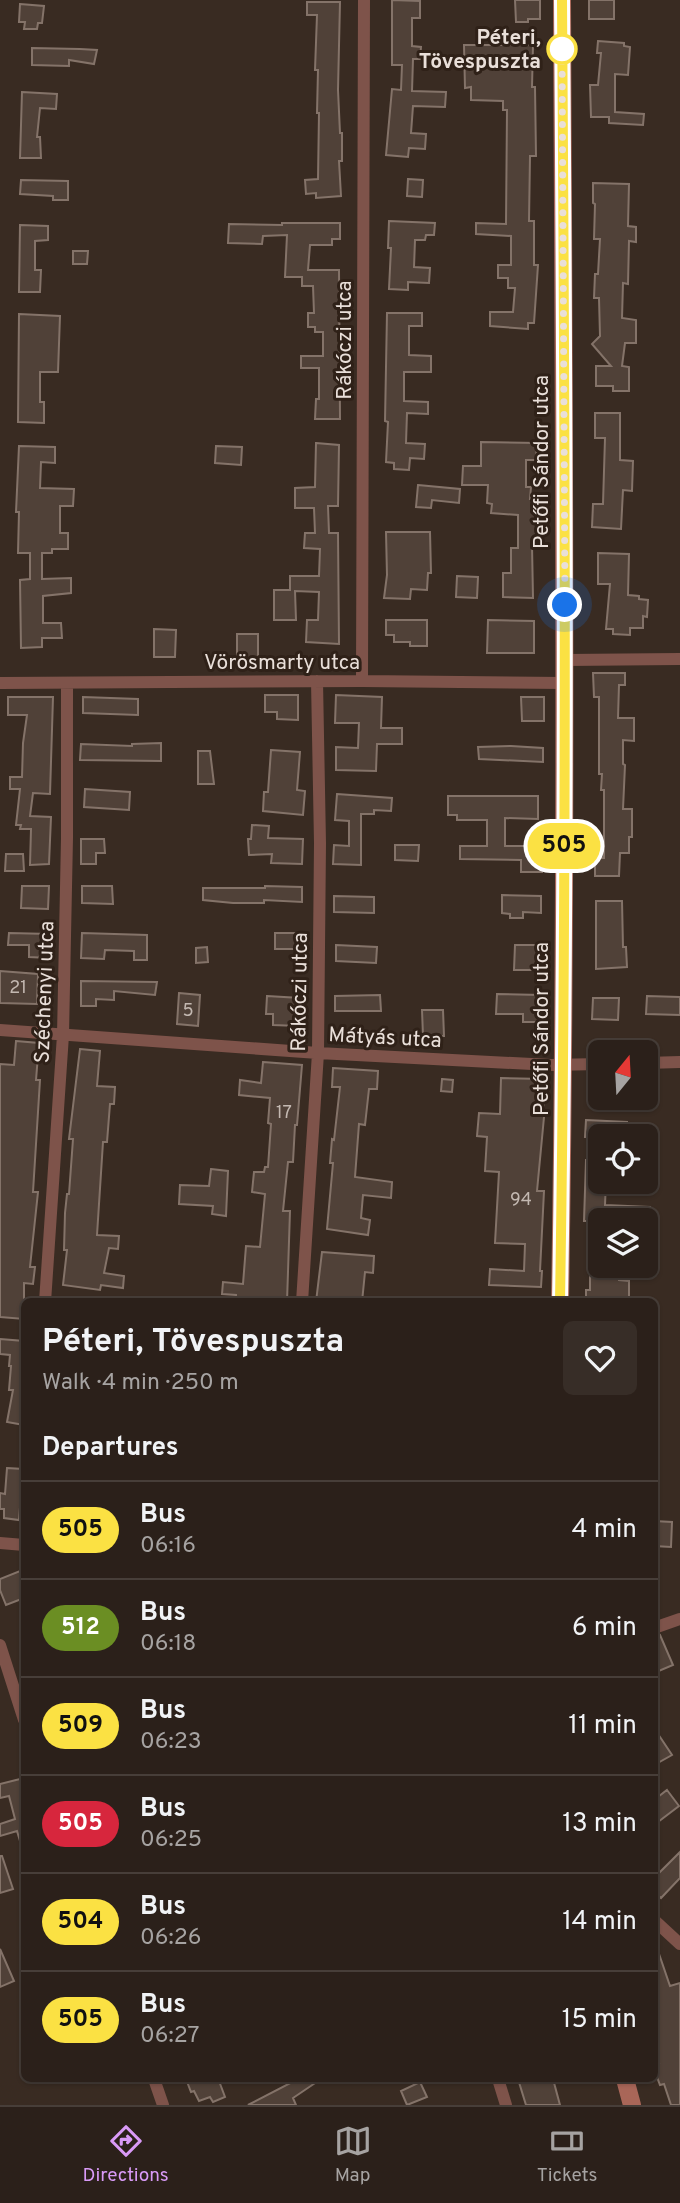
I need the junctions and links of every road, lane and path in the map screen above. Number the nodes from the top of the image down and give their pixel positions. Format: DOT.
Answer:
graph roads {
  1 [pos="364,0"];
  2 [pos="562,0"];
  3 [pos="565,660"];
  4 [pos="680,660"];
  5 [pos="317,681"];
  6 [pos="362,681"];
  7 [pos="0,683"];
  8 [pos="67,683"];
  9 [pos="564,683"];
  10 [pos="0,1030"];
  11 [pos="63,1035"];
  12 [pos="318,1053"];
  13 [pos="680,1062"];
  14 [pos="658,1063"];
  15 [pos="588,1064"];
  16 [pos="564,1065"];
  17 [pos="45,1298"];
  18 [pos="302,1298"];
  19 [pos="560,1298"];
  20 [pos="0,1543"];
  21 [pos="21,1545"];
  22 [pos="680,1619"];
  23 [pos="658,1627"];
  24 [pos="0,1644"];
  25 [pos="21,1710"];
  26 [pos="658,1924"];
  27 [pos="680,1944"];
  28 [pos="155,2082"];
  29 [pos="499,2082"];
  30 [pos="626,2082"];
  31 [pos="163,2105"];
  32 [pos="506,2105"];
  33 [pos="632,2105"];
  1 -- 6 [label="street, Rákóczi utca"];
  2 -- 3 [label="main road, Petőfi Sándor utca"];
  3 -- 4 [label="street"];
  3 -- 9 [label="main road, Petőfi Sándor utca"];
  5 -- 6 [label="street, Vörösmarty utca"];
  5 -- 8 [label="street, Vörösmarty utca"];
  5 -- 12 [label="street, Rákóczi utca"];
  6 -- 9 [label="street, Vörösmarty utca"];
  7 -- 8 [label="street, Vörösmarty utca"];
  8 -- 11 [label="street, Széchenyi utca"];
  9 -- 16 [label="main road, Petőfi Sándor utca"];
  10 -- 11 [label="street, Mátyás utca"];
  11 -- 12 [label="street, Mátyás utca"];
  11 -- 17 [label="street, Széchenyi utca"];
  12 -- 16 [label="street, Mátyás utca"];
  12 -- 18 [label="street, Rákóczi utca"];
  13 -- 14 [label="street"];
  15 -- 16 [label="street, Mátyás utca"];
  16 -- 19 [label="main road, Petőfi Sándor utca"];
  20 -- 21 [label="street"];
  22 -- 23 [label="street"];
  24 -- 25 [label="street"];
  26 -- 27 [label="street"];
  28 -- 31 [label="street"];
  29 -- 32 [label="street"];
  30 -- 33 [label="main road"];
}
